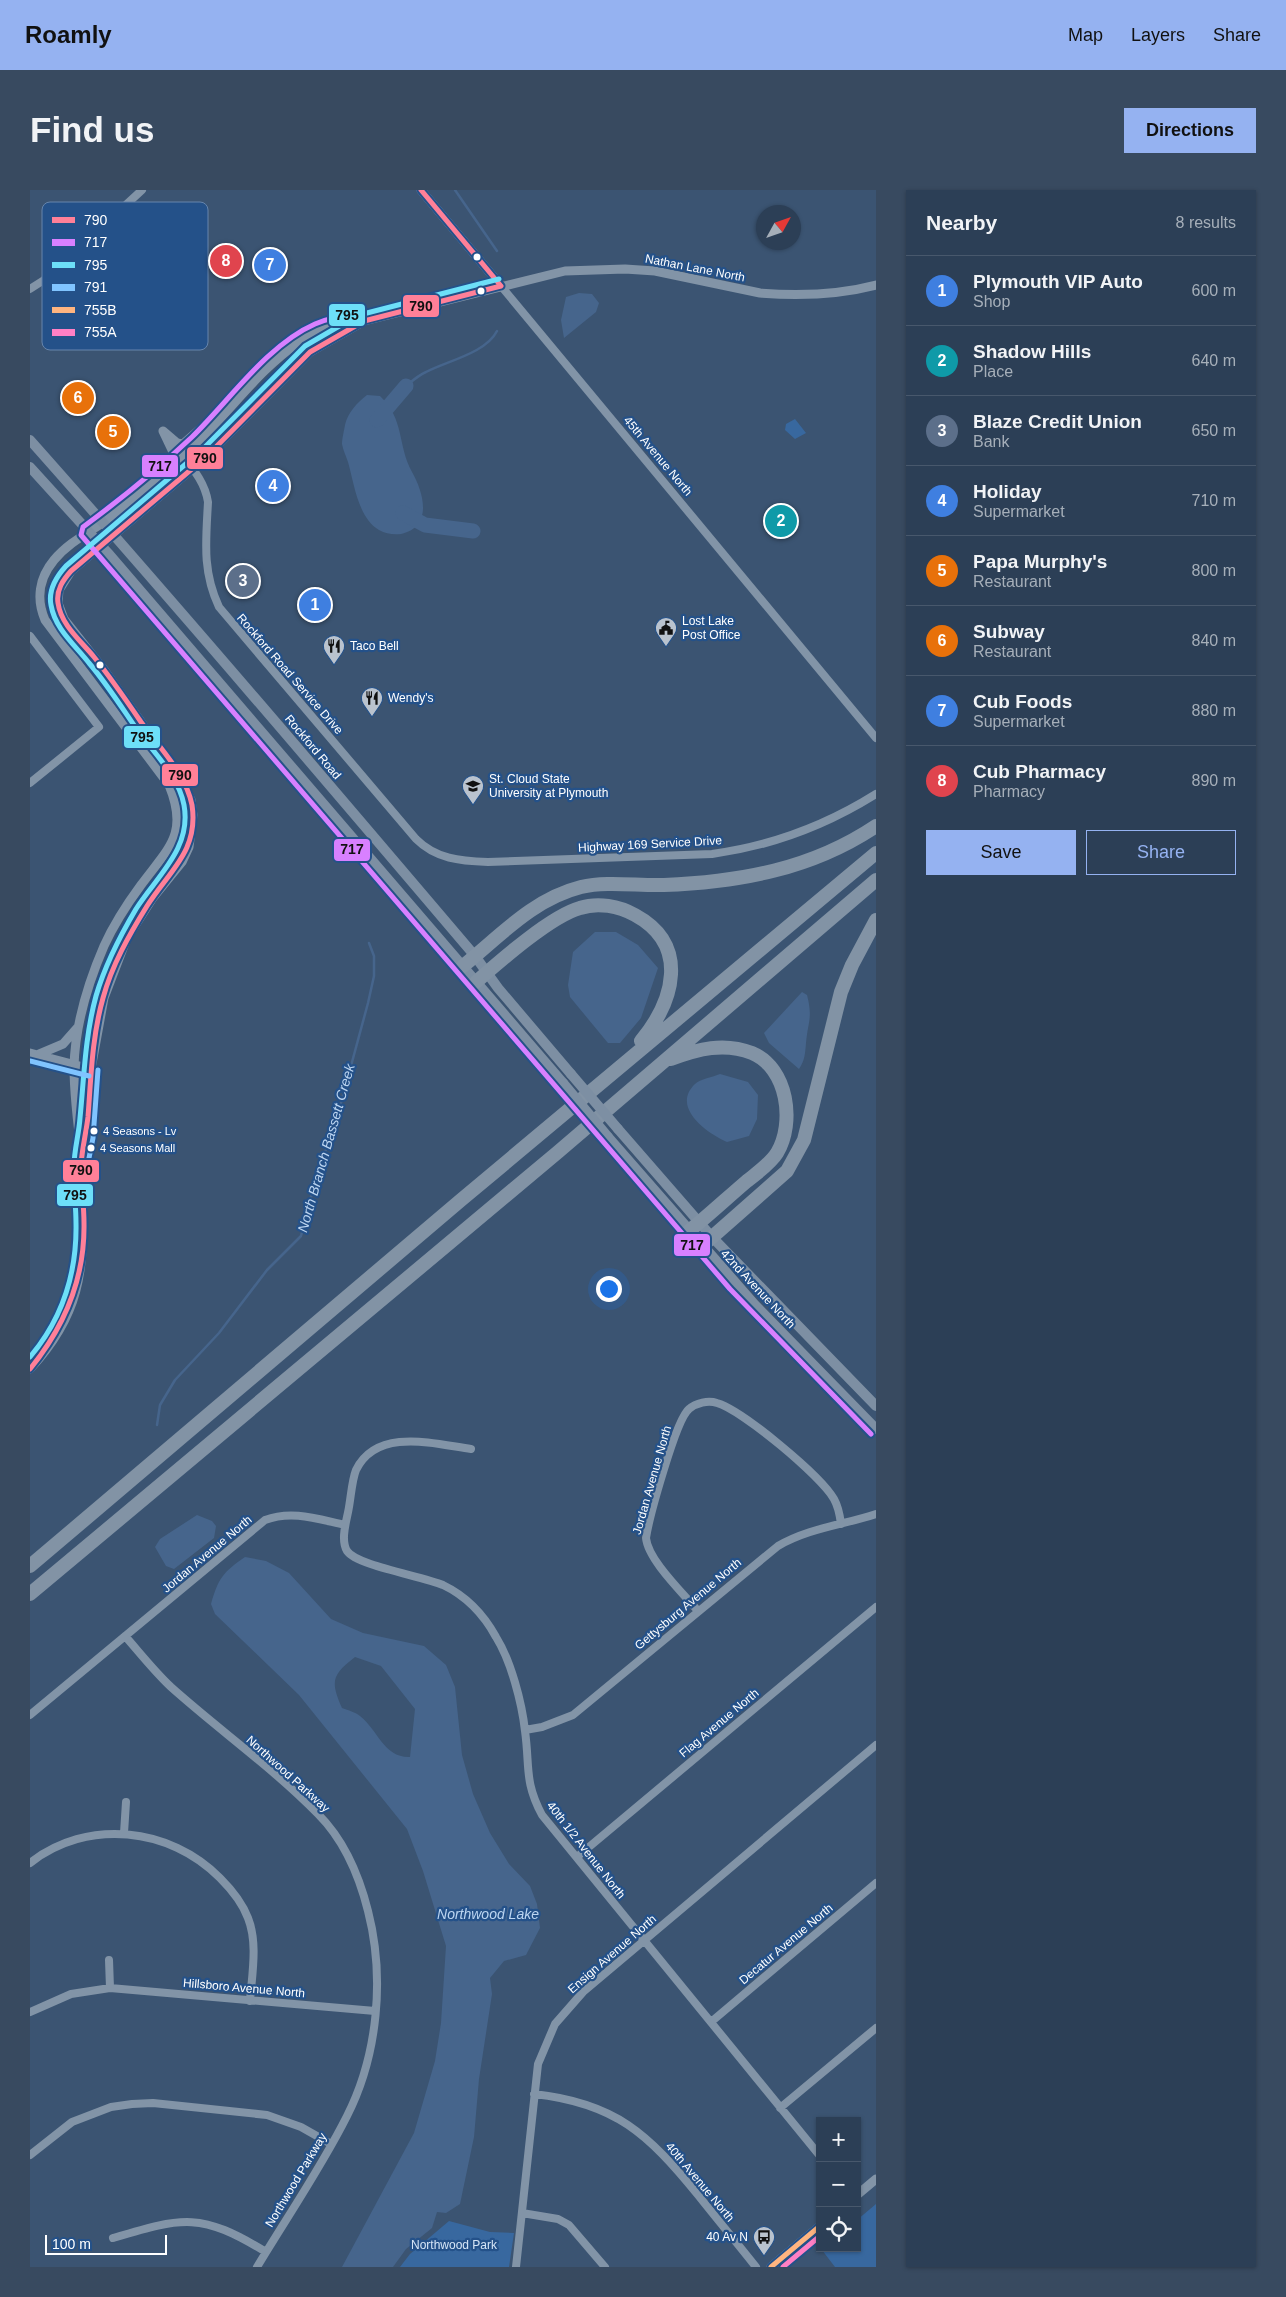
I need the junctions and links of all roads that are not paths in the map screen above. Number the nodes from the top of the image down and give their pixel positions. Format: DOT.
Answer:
graph roads {
  1 [pos="142,190"];
  2 [pos="421,190"];
  3 [pos="129,202"];
  4 [pos="42,281"];
  5 [pos="876,285"];
  6 [pos="501,286"];
  7 [pos="30,289"];
  8 [pos="364,320"];
  9 [pos="227,413"];
  10 [pos="30,440"];
  11 [pos="182,455"];
  12 [pos="170,466"];
  13 [pos="30,467"];
  14 [pos="193,469"];
  15 [pos="104,522"];
  16 [pos="88,532"];
  17 [pos="115,534"];
  18 [pos="100,545"];
  19 [pos="30,636"];
  20 [pos="876,738"];
  21 [pos="30,783"];
  22 [pos="876,794"];
  23 [pos="876,826"];
  24 [pos="876,852"];
  25 [pos="444,857"];
  26 [pos="876,880"];
  27 [pos="876,920"];
  28 [pos="475,956"];
  29 [pos="463,966"];
  30 [pos="487,972"];
  31 [pos="476,982"];
  32 [pos="80,1025"];
  33 [pos="33,1054"];
  34 [pos="628,1059"];
  35 [pos="661,1063"];
  36 [pos="74,1064"];
  37 [pos="91,1069"];
  38 [pos="618,1128"];
  39 [pos="82,1157"];
  40 [pos="694,1227"];
  41 [pos="707,1241"];
  42 [pos="30,1368"];
  43 [pos="876,1406"];
  44 [pos="876,1429"];
  45 [pos="471,1449"];
  46 [pos="876,1514"];
  47 [pos="841,1524"];
  48 [pos="345,1525"];
  49 [pos="30,1566"];
  50 [pos="30,1594"];
  51 [pos="876,1607"];
  52 [pos="698,1611"];
  53 [pos="125,1636"];
  54 [pos="30,1716"];
  55 [pos="525,1730"];
  56 [pos="876,1745"];
  57 [pos="126,1802"];
  58 [pos="124,1833"];
  59 [pos="576,1857"];
  60 [pos="30,1863"];
  61 [pos="876,1883"];
  62 [pos="644,1940"];
  63 [pos="109,1960"];
  64 [pos="110,1988"];
  65 [pos="250,2000"];
  66 [pos="376,2011"];
  67 [pos="30,2012"];
  68 [pos="711,2022"];
  69 [pos="876,2028"];
  70 [pos="534,2094"];
  71 [pos="780,2108"];
  72 [pos="331,2144"];
  73 [pos="816,2151"];
  74 [pos="30,2155"];
  75 [pos="876,2179"];
  76 [pos="861,2192"];
  77 [pos="522,2213"];
  78 [pos="816,2229"];
  79 [pos="113,2238"];
  80 [pos="266,2252"];
  81 [pos="257,2267"];
  82 [pos="516,2267"];
  83 [pos="605,2267"];
  84 [pos="756,2267"];
  85 [pos="772,2267"];
  1 -- 3 [label="street"];
  2 -- 6 [label="street, 45th Avenue North"];
  4 -- 7 [label="street"];
  5 -- 6 [label="street, Nathan Lane North"];
  6 -- 8 [label="street, Nathan Lane North"];
  6 -- 20 [label="street, 45th Avenue North"];
  8 -- 9 [label="street, Nathan Lane North"];
  8 -- 14 [label="street, Nathan Lane North"];
  9 -- 11 [label="street, Nathan Lane North"];
  9 -- 12 [label="street"];
  10 -- 15 [label="main road, Rockford Road"];
  11 -- 12 [label="street, Nathan Lane North"];
  11 -- 14 [label="street, Rockford Road Service Drive"];
  12 -- 15 [label="street, Nathan Lane North"];
  13 -- 16 [label="main road"];
  14 -- 17 [label="street, Nathan Lane North"];
  14 -- 25 [label="street, Rockford Road Service Drive"];
  15 -- 16 [label="street, Nathan Lane North"];
  15 -- 17 [label="main road, Rockford Road"];
  16 -- 18 [label="main road"];
  16 -- 32 [label="street, Nathan Lane North"];
  17 -- 18 [label="street, Nathan Lane North"];
  17 -- 28 [label="main road, Rockford Road"];
  18 -- 29 [label="main road"];
  18 -- 37 [label="street, Nathan Lane North"];
  19 -- 21 [label="street"];
  22 -- 25 [label="street, Highway 169 Service Drive"];
  23 -- 28 [label="highway"];
  24 -- 34 [label="highway"];
  26 -- 35 [label="highway"];
  27 -- 41 [label="highway"];
  28 -- 29 [label="highway"];
  28 -- 30 [label="main road, Rockford Road"];
  29 -- 31 [label="main road"];
  30 -- 31 [label="highway"];
  30 -- 34 [label="highway"];
  30 -- 38 [label="main road, Rockford Road, bridge"];
  31 -- 40 [label="main road, 42nd Avenue North, bridge"];
  32 -- 33 [label="street"];
  32 -- 36 [label="street, Nathan Lane North"];
  33 -- 36 [label="street"];
  34 -- 49 [label="highway"];
  35 -- 40 [label="highway"];
  35 -- 50 [label="highway"];
  36 -- 37 [label="street"];
  36 -- 39 [label="street, Nathan Lane North"];
  37 -- 39 [label="street, Nathan Lane North"];
  38 -- 40 [label="main road, 42nd Avenue North"];
  39 -- 42 [label="street"];
  40 -- 41 [label="main road, 42nd Avenue North"];
  41 -- 43 [label="main road, 42nd Avenue North"];
  41 -- 44 [label="main road, 42nd Avenue North"];
  45 -- 48 [label="street"];
  46 -- 47 [label="street, Gettysburg Avenue North"];
  47 -- 52 [label="street, Gettysburg Avenue North"];
  47 -- 52 [label="street, Jordan Avenue North"];
  48 -- 53 [label="street, Jordan Avenue North"];
  48 -- 55 [label="street, 40th 1/2 Avenue North"];
  51 -- 59 [label="street, Flag Avenue North"];
  52 -- 55 [label="street, Gettysburg Avenue North"];
  53 -- 54 [label="street, Jordan Avenue North"];
  53 -- 66 [label="street, Northwood Parkway"];
  55 -- 59 [label="street, 40th 1/2 Avenue North"];
  56 -- 62 [label="street, Ensign Avenue North"];
  57 -- 58 [label="street"];
  58 -- 60 [label="street"];
  58 -- 65 [label="street"];
  59 -- 62 [label="street, 40th 1/2 Avenue North"];
  61 -- 68 [label="street, Decatur Avenue North"];
  62 -- 68 [label="street, 40th 1/2 Avenue North"];
  62 -- 70 [label="street, Ensign Avenue North"];
  63 -- 64 [label="street"];
  64 -- 65 [label="street, Hillsboro Avenue North"];
  64 -- 67 [label="street, Hillsboro Avenue North"];
  65 -- 66 [label="street, Hillsboro Avenue North"];
  66 -- 72 [label="street, Northwood Parkway"];
  68 -- 71 [label="street, 40th 1/2 Avenue North"];
  69 -- 71 [label="street"];
  70 -- 77 [label="street, Ensign Avenue North"];
  70 -- 84 [label="street, 40th Avenue North"];
  71 -- 73 [label="street, 40th 1/2 Avenue North"];
  72 -- 74 [label="street"];
  72 -- 80 [label="street, Northwood Parkway"];
  75 -- 76 [label="street"];
  77 -- 82 [label="street, Ensign Avenue North"];
  77 -- 83 [label="street"];
  78 -- 85 [label="street"];
  79 -- 80 [label="street"];
  80 -- 81 [label="street, Northwood Parkway"];
}
